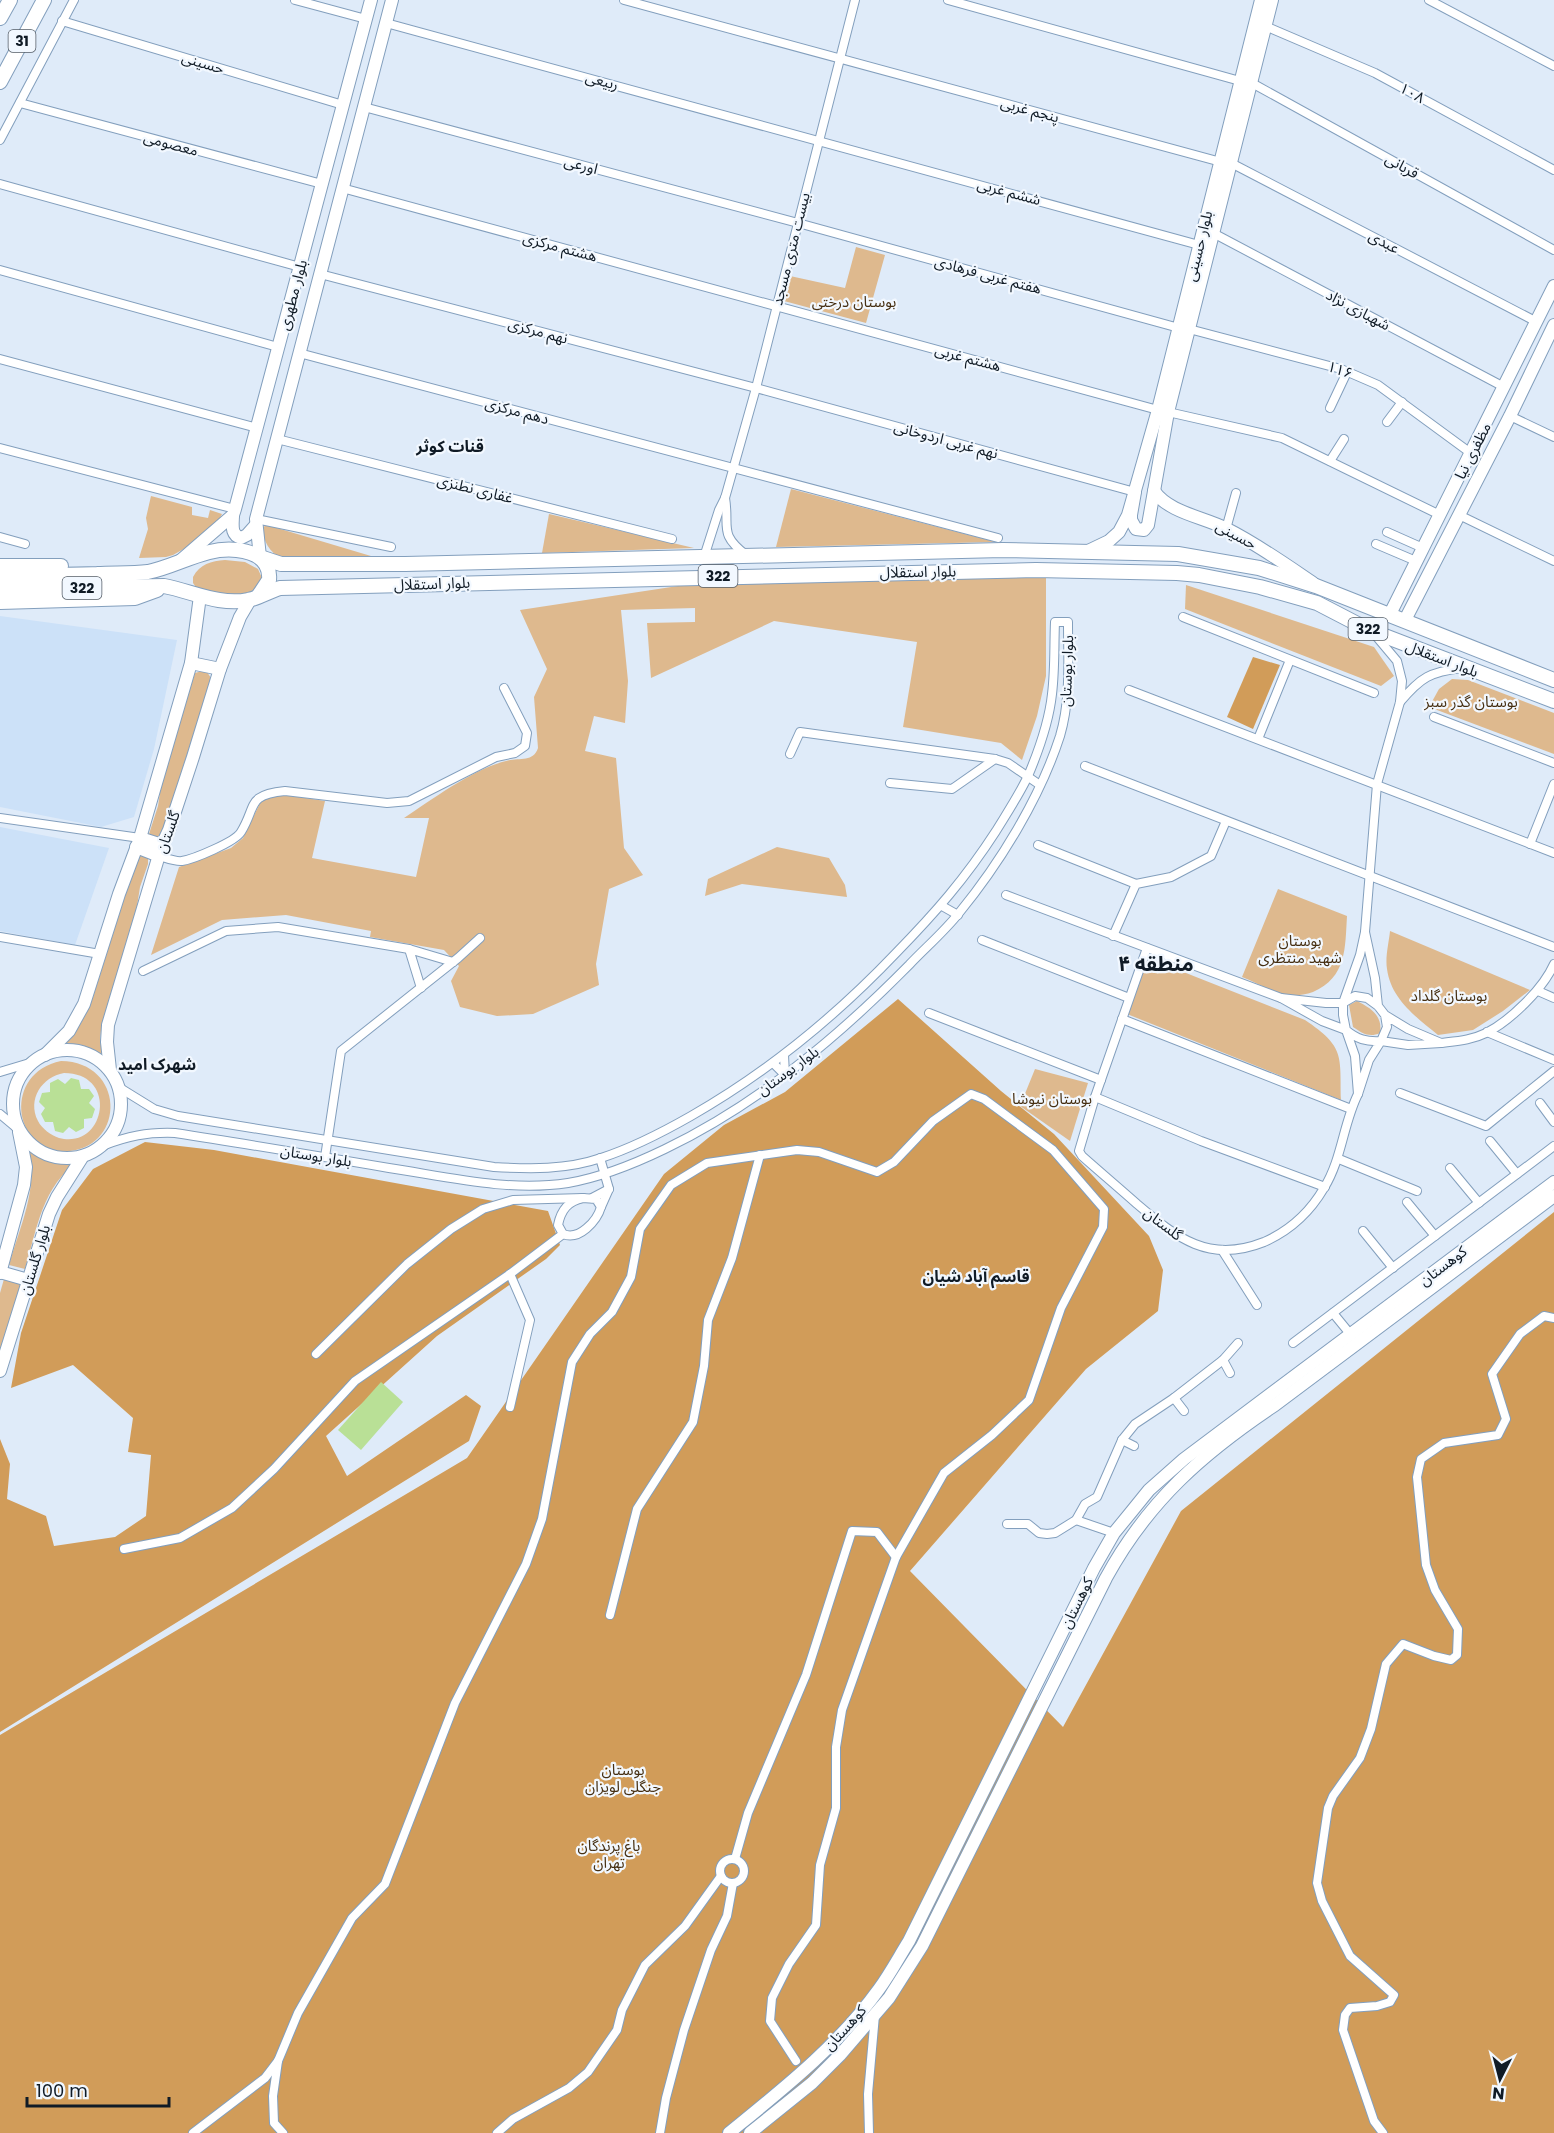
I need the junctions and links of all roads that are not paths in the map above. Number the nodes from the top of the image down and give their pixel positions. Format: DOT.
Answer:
graph roads {
  1 [pos="10,0"];
  2 [pos="44,0"];
  3 [pos="74,0"];
  4 [pos="295,0"];
  5 [pos="371,0"];
  6 [pos="392,0"];
  7 [pos="624,0"];
  8 [pos="855,0"];
  9 [pos="948,0"];
  10 [pos="1261,0"];
  11 [pos="1272,0"];
  12 [pos="1429,0"];
  13 [pos="0,18"];
  14 [pos="366,20"];
  15 [pos="62,21"];
  16 [pos="386,23"];
  17 [pos="1265,26"];
  18 [pos="840,58"];
  19 [pos="1554,66"];
  20 [pos="0,82"];
  21 [pos="1245,82"];
  22 [pos="20,103"];
  23 [pos="343,105"];
  24 [pos="364,107"];
  25 [pos="0,140"];
  26 [pos="818,140"];
  27 [pos="1226,162"];
  28 [pos="1554,170"];
  29 [pos="0,184"];
  30 [pos="322,184"];
  31 [pos="342,188"];
  32 [pos="798,223"];
  33 [pos="1213,233"];
  34 [pos="1199,245"];
  35 [pos="1554,250"];
  36 [pos="300,267"];
  37 [pos="0,270"];
  38 [pos="320,273"];
  39 [pos="1554,286"];
  40 [pos="778,306"];
  41 [pos="1536,322"];
  42 [pos="1554,325"];
  43 [pos="1184,328"];
  44 [pos="279,347"];
  45 [pos="299,353"];
  46 [pos="0,359"];
  47 [pos="1347,372"];
  48 [pos="1504,387"];
  49 [pos="756,388"];
  50 [pos="1402,402"];
  51 [pos="1330,408"];
  52 [pos="1163,411"];
  53 [pos="1510,416"];
  54 [pos="1387,422"];
  55 [pos="257,428"];
  56 [pos="1554,437"];
  57 [pos="277,439"];
  58 [pos="1344,439"];
  59 [pos="0,448"];
  60 [pos="1472,454"];
  61 [pos="1330,461"];
  62 [pos="734,469"];
  63 [pos="1154,491"];
  64 [pos="1135,492"];
  65 [pos="1236,494"];
  66 [pos="725,498"];
  67 [pos="234,512"];
  68 [pos="1459,514"];
  69 [pos="1440,515"];
  70 [pos="255,523"];
  71 [pos="1226,529"];
  72 [pos="1387,532"];
  73 [pos="0,537"];
  74 [pos="998,538"];
  75 [pos="672,539"];
  76 [pos="25,544"];
  77 [pos="1376,544"];
  78 [pos="391,547"];
  79 [pos="1423,548"];
  80 [pos="1086,552"];
  81 [pos="1178,554"];
  82 [pos="746,555"];
  83 [pos="260,557"];
  84 [pos="704,557"];
  85 [pos="1416,561"];
  86 [pos="1554,561"];
  87 [pos="328,564"];
  88 [pos="0,566"];
  89 [pos="168,566"];
  90 [pos="1177,573"];
  91 [pos="0,576"];
  92 [pos="164,586"];
  93 [pos="1316,586"];
  94 [pos="319,587"];
  95 [pos="0,589"];
  96 [pos="1402,591"];
  97 [pos="1419,592"];
  98 [pos="200,596"];
  99 [pos="255,598"];
  100 [pos="0,602"];
  101 [pos="1390,614"];
  102 [pos="1183,617"];
  103 [pos="1405,620"];
  104 [pos="1369,630"];
  105 [pos="1290,660"];
  106 [pos="191,663"];
  107 [pos="1465,668"];
  108 [pos="219,669"];
  109 [pos="1554,680"];
  110 [pos="504,688"];
  111 [pos="1129,690"];
  112 [pos="1374,693"];
  113 [pos="1554,701"];
  114 [pos="1400,702"];
  115 [pos="1048,714"];
  116 [pos="1434,717"];
  117 [pos="1065,719"];
  118 [pos="1258,739"];
  119 [pos="790,754"];
  120 [pos="995,759"];
  121 [pos="1554,763"];
  122 [pos="1085,766"];
  123 [pos="1027,777"];
  124 [pos="890,783"];
  125 [pos="1377,784"];
  126 [pos="1554,784"];
  127 [pos="1040,785"];
  128 [pos="0,818"];
  129 [pos="1226,821"];
  130 [pos="138,843"];
  131 [pos="1530,844"];
  132 [pos="1038,845"];
  133 [pos="161,850"];
  134 [pos="1554,853"];
  135 [pos="1370,875"];
  136 [pos="1136,884"];
  137 [pos="1006,895"];
  138 [pos="942,906"];
  139 [pos="958,915"];
  140 [pos="1365,932"];
  141 [pos="1113,936"];
  142 [pos="0,937"];
  143 [pos="480,939"];
  144 [pos="982,940"];
  145 [pos="1554,947"];
  146 [pos="1148,948"];
  147 [pos="410,949"];
  148 [pos="100,954"];
  149 [pos="453,962"];
  150 [pos="1554,964"];
  151 [pos="143,970"];
  152 [pos="421,988"];
  153 [pos="1538,991"];
  154 [pos="1129,998"];
  155 [pos="1281,998"];
  156 [pos="1554,998"];
  157 [pos="1343,1003"];
  158 [pos="1378,1006"];
  159 [pos="929,1013"];
  160 [pos="1385,1015"];
  161 [pos="1122,1019"];
  162 [pos="1346,1030"];
  163 [pos="1488,1032"];
  164 [pos="1381,1041"];
  165 [pos="1441,1043"];
  166 [pos="45,1055"];
  167 [pos="784,1055"];
  168 [pos="1554,1059"];
  169 [pos="33,1062"];
  170 [pos="773,1063"];
  171 [pos="110,1070"];
  172 [pos="1554,1071"];
  173 [pos="0,1072"];
  174 [pos="786,1075"];
  175 [pos="1101,1080"];
  176 [pos="120,1088"];
  177 [pos="1400,1093"];
  178 [pos="1358,1094"];
  179 [pos="1095,1097"];
  180 [pos="1540,1103"];
  181 [pos="1351,1109"];
  182 [pos="0,1114"];
  183 [pos="1554,1122"];
  184 [pos="19,1130"];
  185 [pos="328,1140"];
  186 [pos="1490,1141"];
  187 [pos="102,1146"];
  188 [pos="1554,1146"];
  189 [pos="760,1155"];
  190 [pos="83,1156"];
  191 [pos="325,1157"];
  192 [pos="600,1158"];
  193 [pos="1339,1159"];
  194 [pos="494,1167"];
  195 [pos="1450,1168"];
  196 [pos="1517,1174"];
  197 [pos="605,1175"];
  198 [pos="1554,1182"];
  199 [pos="492,1184"];
  200 [pos="1325,1187"];
  201 [pos="609,1189"];
  202 [pos="1417,1191"];
  203 [pos="1554,1196"];
  204 [pos="588,1198"];
  205 [pos="544,1199"];
  206 [pos="1407,1202"];
  207 [pos="1479,1203"];
  208 [pos="601,1207"];
  209 [pos="562,1210"];
  210 [pos="1363,1231"];
  211 [pos="563,1234"];
  212 [pos="1435,1236"];
  213 [pos="1222,1250"];
  214 [pos="1,1267"];
  215 [pos="1393,1268"];
  216 [pos="510,1274"];
  217 [pos="28,1280"];
  218 [pos="1257,1305"];
  219 [pos="1333,1313"];
  220 [pos="1554,1318"];
  221 [pos="1351,1335"];
  222 [pos="1239,1343"];
  223 [pos="1293,1343"];
  224 [pos="316,1354"];
  225 [pos="1223,1360"];
  226 [pos="0,1371"];
  227 [pos="1230,1373"];
  228 [pos="1174,1398"];
  229 [pos="510,1407"];
  230 [pos="1184,1411"];
  231 [pos="1122,1440"];
  232 [pos="1134,1446"];
  233 [pos="1076,1520"];
  234 [pos="1007,1524"];
  235 [pos="1114,1533"];
  236 [pos="124,1549"];
  237 [pos="896,1557"];
  238 [pos="610,1615"];
  239 [pos="1005,1746"];
  240 [pos="1017,1753"];
  241 [pos="735,1859"];
  242 [pos="721,1876"];
  243 [pos="734,1883"];
  244 [pos="875,2015"];
  245 [pos="278,2061"];
  246 [pos="796,2061"];
  247 [pos="193,2133"];
  248 [pos="283,2133"];
  249 [pos="497,2133"];
  250 [pos="660,2133"];
  251 [pos="729,2133"];
  252 [pos="750,2133"];
  253 [pos="869,2133"];
  254 [pos="1383,2133"];
  1 -- 13 [label="main road, 31"];
  2 -- 20 [label="main road, 31"];
  3 -- 15 [label="street"];
  4 -- 14 [label="street"];
  5 -- 14 [label="main road, بلوار مطهری"];
  6 -- 16 [label="main road, بلوار مطهری"];
  7 -- 18 [label="street, پنجم غربی"];
  8 -- 18 [label="street, بیست متری مسجد"];
  9 -- 21 [label="street, قربانی"];
  10 -- 21 [label="main road, بلوار حسینی"];
  11 -- 17 [label="main road, بلوار حسینی"];
  12 -- 19 [label="street"];
  14 -- 23 [label="main road, بلوار مطهری"];
  15 -- 22 [label="street"];
  15 -- 23 [label="street, حسینی"];
  16 -- 24 [label="main road, بلوار مطهری"];
  16 -- 26 [label="street, ربیعی"];
  17 -- 21 [label="main road, بلوار حسینی"];
  17 -- 28 [label="street, ۱۰۸"];
  18 -- 26 [label="street, بیست متری مسجد"];
  18 -- 27 [label="street, پنجم غربی"];
  21 -- 27 [label="main road, بلوار حسینی"];
  21 -- 35 [label="street, قربانی"];
  22 -- 25 [label="street"];
  22 -- 30 [label="street, معصومی"];
  23 -- 30 [label="main road, بلوار مطهری"];
  24 -- 31 [label="main road, بلوار مطهری"];
  24 -- 32 [label="street, اورعی"];
  26 -- 32 [label="street, بیست متری مسجد"];
  26 -- 34 [label="street, ششم غربی"];
  27 -- 33 [label="main road, بلوار حسینی"];
  27 -- 34 [label="main road, بلوار حسینی"];
  27 -- 41 [label="street, عبدی"];
  29 -- 36 [label="street"];
  30 -- 36 [label="main road, بلوار مطهری"];
  31 -- 38 [label="main road, بلوار مطهری"];
  31 -- 40 [label="street, هشتم مرکزی"];
  32 -- 40 [label="street, بیست متری مسجد"];
  32 -- 43 [label="street, هفتم غربی فرهادی"];
  33 -- 43 [label="main road, بلوار حسینی"];
  33 -- 48 [label="street, شهبازی نژاد"];
  34 -- 43 [label="main road, بلوار حسینی"];
  36 -- 44 [label="main road, بلوار مطهری"];
  37 -- 44 [label="street"];
  38 -- 45 [label="main road, بلوار مطهری"];
  38 -- 49 [label="street, نهم مرکزی"];
  39 -- 41 [label="main road, مظفری نیا"];
  40 -- 49 [label="street, بیست متری مسجد"];
  40 -- 52 [label="street, هشتم غربی"];
  41 -- 48 [label="main road, مظفری نیا"];
  42 -- 53 [label="main road, مظفری نیا"];
  43 -- 47 [label="street, ۱۱۶"];
  43 -- 52 [label="main road, بلوار حسینی"];
  44 -- 55 [label="main road, بلوار مطهری"];
  45 -- 57 [label="main road, بلوار مطهری"];
  45 -- 62 [label="street, دهم مرکزی"];
  46 -- 55 [label="street"];
  47 -- 50 [label="street, ۱۱۶"];
  47 -- 51 [label="street"];
  48 -- 60 [label="main road, مظفری نیا"];
  49 -- 62 [label="street, بیست متری مسجد"];
  49 -- 64 [label="street, نهم غربی اردوخانی"];
  50 -- 54 [label="street"];
  50 -- 60 [label="street, ۱۱۶"];
  52 -- 61 [label="street, هشتم غربی"];
  52 -- 63 [label="main road, بلوار حسینی"];
  52 -- 64 [label="main road, بلوار حسینی"];
  53 -- 56 [label="street"];
  53 -- 68 [label="main road, مظفری نیا"];
  55 -- 67 [label="main road, بلوار مطهری"];
  57 -- 70 [label="main road, بلوار مطهری"];
  57 -- 75 [label="street, غفاری نطنزی"];
  58 -- 61 [label="street"];
  59 -- 67 [label="street"];
  60 -- 69 [label="main road, مظفری نیا"];
  61 -- 69 [label="street, هشتم غربی"];
  62 -- 66 [label="street, بیست متری مسجد"];
  62 -- 74 [label="street, دهم مرکزی"];
  63 -- 64 [label="main road, بلوار حسینی"];
  63 -- 71 [label="main road, حسینی"];
  64 -- 80 [label="main road"];
  65 -- 71 [label="street"];
  66 -- 82 [label="street, بیست متری مسجد"];
  66 -- 84 [label="street, بیست متری مسجد"];
  67 -- 70 [label="main road"];
  67 -- 89 [label="main road"];
  68 -- 86 [label="street"];
  68 -- 97 [label="main road, مظفری نیا"];
  69 -- 79 [label="main road, مظفری نیا"];
  70 -- 78 [label="street"];
  70 -- 83 [label="main road"];
  71 -- 93 [label="main road, حسینی"];
  72 -- 79 [label="street"];
  73 -- 76 [label="street"];
  77 -- 85 [label="street"];
  79 -- 85 [label="main road, مظفری نیا"];
  80 -- 81 [label="main road, بلوار استقلال / 322"];
  80 -- 82 [label="main road, بلوار استقلال / 322"];
  81 -- 90 [label="main road"];
  81 -- 93 [label="main road, بلوار استقلال / 322"];
  82 -- 84 [label="main road, بلوار استقلال / 322"];
  83 -- 87 [label="main road, بلوار استقلال / 322"];
  83 -- 89 [label="main road, بلوار استقلال"];
  83 -- 99 [label="main road"];
  84 -- 87 [label="main road, بلوار استقلال / 322"];
  85 -- 96 [label="main road, مظفری نیا"];
  87 -- 94 [label="main road"];
  88 -- 89 [label="main road"];
  89 -- 91 [label="main road, 322"];
  90 -- 94 [label="main road, بلوار استقلال / 322"];
  90 -- 104 [label="main road, بلوار استقلال / 322"];
  92 -- 95 [label="main road, 322"];
  92 -- 98 [label="main road, بلوار استقلال"];
  92 -- 100 [label="main road"];
  93 -- 101 [label="main road, بلوار استقلال / 322"];
  94 -- 99 [label="main road, بلوار استقلال / 322"];
  96 -- 97 [label="main road"];
  96 -- 101 [label="main road, مظفری نیا"];
  97 -- 103 [label="main road, مظفری نیا"];
  98 -- 99 [label="main road, بلوار استقلال"];
  98 -- 106 [label="main road, گلستان"];
  99 -- 108 [label="main road, گلستان"];
  101 -- 103 [label="main road, بلوار استقلال / 322"];
  102 -- 105 [label="street"];
  103 -- 109 [label="main road, بلوار استقلال / 322"];
  104 -- 107 [label="main road, بلوار استقلال / 322"];
  104 -- 114 [label="street"];
  105 -- 112 [label="street"];
  105 -- 118 [label="street"];
  106 -- 108 [label="main road"];
  106 -- 130 [label="main road, گلستان"];
  107 -- 113 [label="main road, بلوار استقلال / 322"];
  107 -- 114 [label="street"];
  108 -- 133 [label="main road, گلستان"];
  110 -- 133 [label="street"];
  111 -- 118 [label="street"];
  114 -- 125 [label="street"];
  115 -- 117 [label="street"];
  115 -- 117 [label="street, بلوار بوستان"];
  115 -- 123 [label="street, بلوار بوستان"];
  116 -- 121 [label="street"];
  117 -- 127 [label="street, بلوار بوستان"];
  118 -- 125 [label="street"];
  119 -- 120 [label="street"];
  120 -- 123 [label="street"];
  120 -- 124 [label="street"];
  122 -- 129 [label="street"];
  123 -- 127 [label="street"];
  123 -- 138 [label="street, بلوار بوستان"];
  125 -- 131 [label="street"];
  125 -- 135 [label="street"];
  126 -- 131 [label="street"];
  127 -- 139 [label="street, بلوار بوستان"];
  128 -- 130 [label="street"];
  129 -- 135 [label="street"];
  129 -- 136 [label="street"];
  130 -- 133 [label="main road"];
  130 -- 148 [label="main road, گلستان"];
  131 -- 134 [label="street"];
  132 -- 136 [label="street"];
  133 -- 171 [label="main road, گلستان"];
  135 -- 140 [label="street"];
  135 -- 145 [label="street"];
  136 -- 141 [label="street"];
  137 -- 141 [label="street"];
  138 -- 139 [label="street"];
  138 -- 167 [label="street, بلوار بوستان"];
  139 -- 174 [label="street, بلوار بوستان"];
  140 -- 157 [label="street"];
  140 -- 158 [label="street"];
  141 -- 146 [label="street"];
  142 -- 148 [label="street"];
  143 -- 149 [label="street"];
  144 -- 154 [label="street"];
  146 -- 154 [label="street"];
  146 -- 155 [label="street"];
  147 -- 149 [label="street"];
  147 -- 151 [label="street"];
  147 -- 152 [label="street"];
  148 -- 166 [label="main road, گلستان"];
  149 -- 152 [label="street"];
  150 -- 153 [label="street"];
  152 -- 185 [label="street"];
  153 -- 156 [label="street"];
  153 -- 163 [label="street"];
  154 -- 161 [label="street"];
  155 -- 157 [label="street"];
  155 -- 162 [label="street"];
  157 -- 158 [label="street"];
  157 -- 162 [label="street"];
  158 -- 160 [label="street"];
  159 -- 175 [label="street"];
  160 -- 164 [label="street"];
  160 -- 165 [label="street"];
  161 -- 175 [label="street"];
  161 -- 181 [label="street"];
  162 -- 164 [label="street"];
  162 -- 178 [label="street"];
  163 -- 165 [label="street"];
  163 -- 168 [label="street"];
  164 -- 165 [label="street"];
  164 -- 178 [label="street, گلستان"];
  166 -- 169 [label="main road"];
  166 -- 171 [label="main road"];
  167 -- 170 [label="street, بلوار بوستان"];
  167 -- 174 [label="street"];
  169 -- 173 [label="street"];
  169 -- 184 [label="main road"];
  170 -- 174 [label="street"];
  170 -- 192 [label="street, بلوار بوستان"];
  171 -- 176 [label="main road"];
  172 -- 177 [label="street"];
  174 -- 197 [label="street, بلوار بوستان"];
  175 -- 179 [label="street"];
  176 -- 185 [label="street, بلوار بوستان"];
  176 -- 187 [label="main road"];
  178 -- 181 [label="street, گلستان"];
  179 -- 200 [label="street"];
  179 -- 213 [label="street, گلستان"];
  180 -- 183 [label="street"];
  181 -- 193 [label="street, گلستان"];
  182 -- 184 [label="street"];
  184 -- 190 [label="main road"];
  184 -- 214 [label="main road, بلوار گلستان"];
  185 -- 191 [label="street"];
  185 -- 194 [label="street, بلوار بوستان"];
  186 -- 196 [label="street"];
  187 -- 190 [label="main road"];
  187 -- 191 [label="street, بلوار بوستان"];
  188 -- 196 [label="street"];
  189 -- 237 [label="street"];
  189 -- 238 [label="street"];
  189 -- 245 [label="street"];
  190 -- 217 [label="main road, بلوار گلستان"];
  191 -- 199 [label="street, بلوار بوستان"];
  192 -- 194 [label="street, بلوار بوستان"];
  192 -- 197 [label="street"];
  193 -- 200 [label="street, گلستان"];
  193 -- 202 [label="street"];
  194 -- 199 [label="street"];
  195 -- 207 [label="street"];
  196 -- 207 [label="street"];
  197 -- 199 [label="street, بلوار بوستان"];
  197 -- 201 [label="street"];
  198 -- 221 [label="main road, کوهستان"];
  200 -- 213 [label="street, گلستان"];
  201 -- 204 [label="street"];
  201 -- 208 [label="street"];
  203 -- 240 [label="main road, کوهستان"];
  204 -- 205 [label="street"];
  204 -- 208 [label="street"];
  204 -- 209 [label="street"];
  205 -- 209 [label="street"];
  205 -- 224 [label="street"];
  206 -- 212 [label="street"];
  207 -- 212 [label="street"];
  208 -- 211 [label="street"];
  209 -- 211 [label="street"];
  210 -- 215 [label="street"];
  211 -- 216 [label="street"];
  212 -- 215 [label="street"];
  213 -- 218 [label="street"];
  214 -- 217 [label="main road"];
  215 -- 219 [label="street"];
  216 -- 229 [label="street"];
  216 -- 236 [label="street"];
  217 -- 226 [label="main road, بلوار گلستان"];
  219 -- 221 [label="street"];
  219 -- 223 [label="street"];
  220 -- 254 [label="street"];
  221 -- 235 [label="main road, کوهستان"];
  222 -- 225 [label="street"];
  225 -- 227 [label="street"];
  225 -- 228 [label="street"];
  228 -- 230 [label="street"];
  228 -- 231 [label="street"];
  231 -- 232 [label="street"];
  231 -- 233 [label="street"];
  233 -- 234 [label="street"];
  233 -- 235 [label="street"];
  235 -- 239 [label="main road, کوهستان"];
  237 -- 241 [label="street"];
  237 -- 246 [label="street"];
  239 -- 240 [label="main road"];
  239 -- 251 [label="main road, کوهستان"];
  240 -- 244 [label="main road, کوهستان"];
  241 -- 242 [label="street"];
  241 -- 243 [label="street"];
  242 -- 243 [label="street"];
  242 -- 249 [label="street"];
  243 -- 250 [label="street"];
  244 -- 252 [label="main road, کوهستان"];
  244 -- 253 [label="street"];
  245 -- 247 [label="street"];
  245 -- 248 [label="street"];
}
